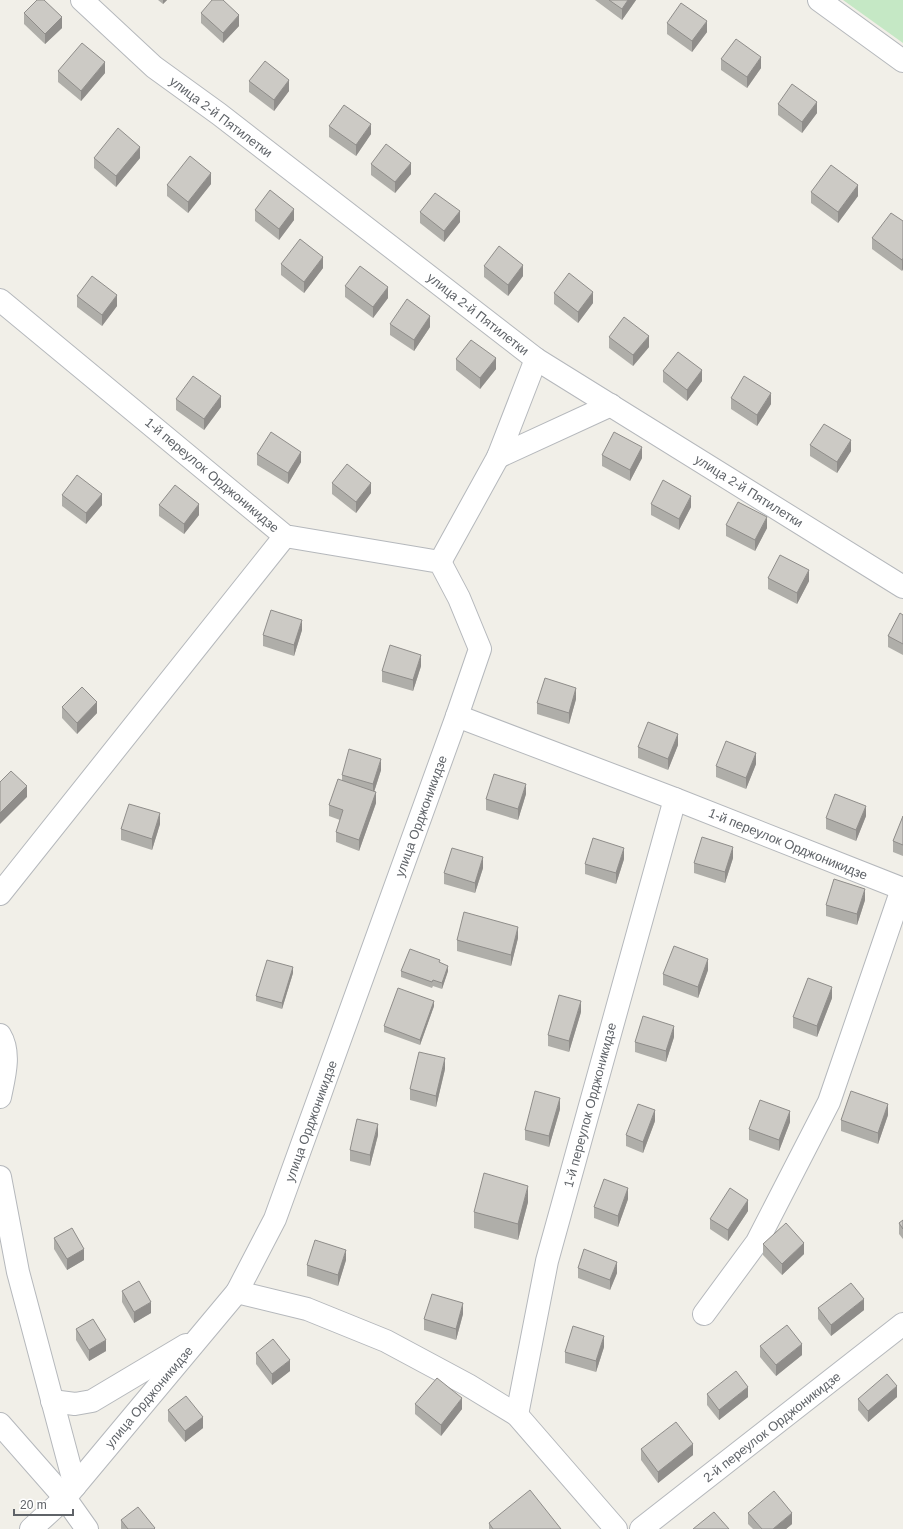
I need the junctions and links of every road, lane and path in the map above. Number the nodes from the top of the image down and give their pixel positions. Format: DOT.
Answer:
graph roads {
  1 [pos="82,0"];
  2 [pos="819,0"];
  3 [pos="903,61"];
  4 [pos="0,300"];
  5 [pos="536,359"];
  6 [pos="611,405"];
  7 [pos="498,457"];
  8 [pos="285,536"];
  9 [pos="440,562"];
  10 [pos="903,587"];
  11 [pos="457,716"];
  12 [pos="675,799"];
  13 [pos="902,889"];
  14 [pos="0,894"];
  15 [pos="0,1035"];
  16 [pos="0,1097"];
  17 [pos="0,1177"];
  18 [pos="237,1292"];
  19 [pos="704,1314"];
  20 [pos="903,1324"];
  21 [pos="200,1336"];
  22 [pos="52,1401"];
  23 [pos="517,1415"];
  24 [pos="0,1424"];
  25 [pos="70,1492"];
  26 [pos="31,1529"];
  27 [pos="87,1529"];
  28 [pos="616,1529"];
  29 [pos="641,1529"];
  1 -- 5 [label="street, улица 2-й Пятилетки"];
  2 -- 3 [label="street"];
  4 -- 8 [label="street, 1-й переулок Орджоникидзе"];
  5 -- 6 [label="street, улица 2-й Пятилетки"];
  5 -- 7 [label="street"];
  6 -- 7 [label="street"];
  6 -- 10 [label="street, улица 2-й Пятилетки"];
  7 -- 9 [label="street"];
  8 -- 9 [label="street, 1-й переулок Орджоникидзе"];
  8 -- 14 [label="street"];
  9 -- 11 [label="street, улица Орджоникидзе"];
  11 -- 12 [label="street, 1-й переулок Орджоникидзе"];
  11 -- 18 [label="street, улица Орджоникидзе"];
  12 -- 13 [label="street, 1-й переулок Орджоникидзе"];
  12 -- 23 [label="street, 1-й переулок Орджоникидзе"];
  13 -- 19 [label="street, 1-й переулок Орджоникидзе"];
  15 -- 16 [label="street"];
  17 -- 22 [label="street"];
  18 -- 21 [label="street, улица Орджоникидзе"];
  18 -- 23 [label="street"];
  20 -- 29 [label="street, 2-й переулок Орджоникидзе"];
  21 -- 22 [label="street"];
  21 -- 25 [label="street, улица Орджоникидзе"];
  22 -- 25 [label="street"];
  23 -- 28 [label="street"];
  24 -- 25 [label="street"];
  25 -- 26 [label="street, улица Орджоникидзе"];
  25 -- 27 [label="street"];
}
